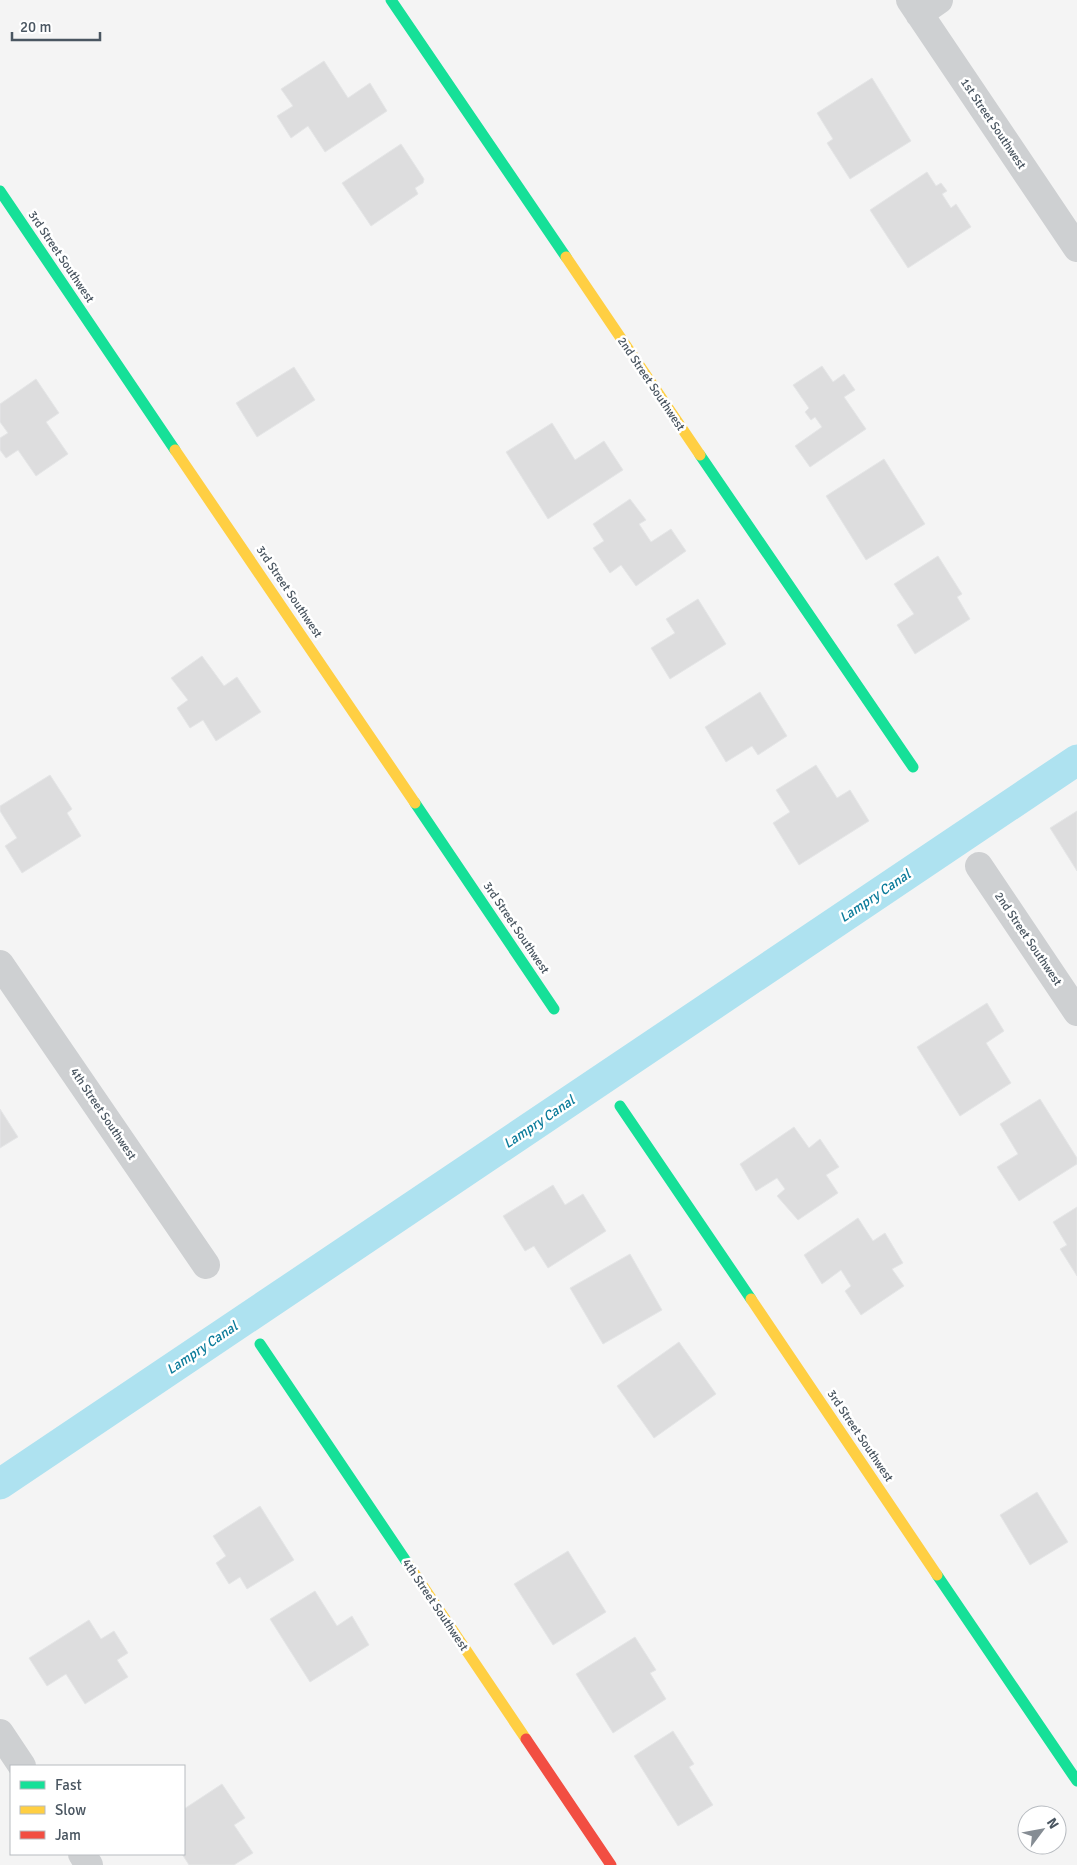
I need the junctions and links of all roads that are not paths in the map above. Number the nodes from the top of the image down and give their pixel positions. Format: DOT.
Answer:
graph roads {
  1 [pos="391,0"];
  2 [pos="923,5"];
  3 [pos="0,192"];
  4 [pos="1077,248"];
  5 [pos="912,767"];
  6 [pos="979,866"];
  7 [pos="0,964"];
  8 [pos="554,1009"];
  9 [pos="1077,1012"];
  10 [pos="620,1106"];
  11 [pos="206,1265"];
  12 [pos="260,1344"];
  13 [pos="0,1733"];
  14 [pos="21,1765"];
  15 [pos="1077,1781"];
  16 [pos="611,1865"];
  1 -- 5 [label="street, 2nd Street Southwest"];
  2 -- 4 [label="street, 1st Street Southwest"];
  3 -- 8 [label="street, 3rd Street Southwest"];
  6 -- 9 [label="street, 2nd Street Southwest"];
  7 -- 11 [label="street, 4th Street Southwest"];
  10 -- 15 [label="street, 3rd Street Southwest"];
  12 -- 16 [label="street, 4th Street Southwest"];
  13 -- 14 [label="street"];
}
